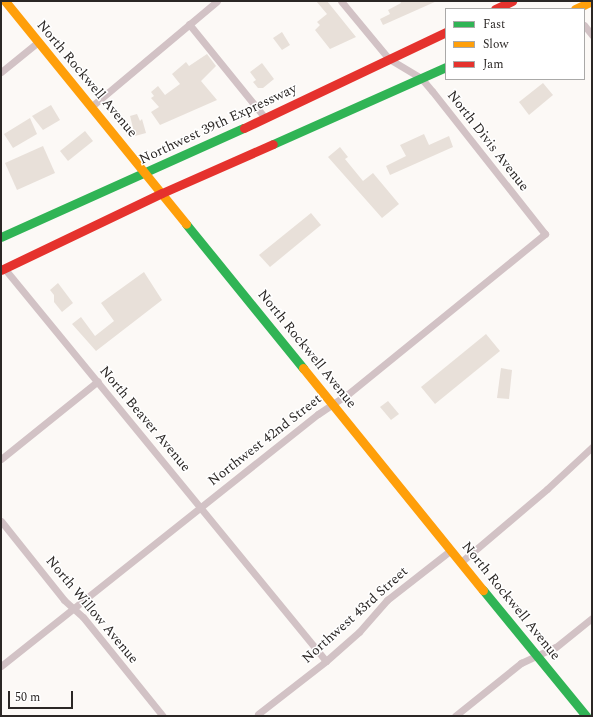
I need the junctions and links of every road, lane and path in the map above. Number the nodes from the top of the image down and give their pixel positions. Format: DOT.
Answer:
graph roads {
  1 [pos="6,1"];
  2 [pos="217,1"];
  3 [pos="341,1"];
  4 [pos="512,1"];
  5 [pos="592,1"];
  6 [pos="497,8"];
  7 [pos="577,8"];
  8 [pos="189,24"];
  9 [pos="585,26"];
  10 [pos="445,32"];
  11 [pos="592,35"];
  12 [pos="38,42"];
  13 [pos="389,59"];
  14 [pos="445,67"];
  15 [pos="1,72"];
  16 [pos="420,78"];
  17 [pos="92,106"];
  18 [pos="265,118"];
  19 [pos="146,173"];
  20 [pos="162,193"];
  21 [pos="545,234"];
  22 [pos="1,237"];
  23 [pos="3,269"];
  24 [pos="98,381"];
  25 [pos="333,404"];
  26 [pos="592,447"];
  27 [pos="1,459"];
  28 [pos="201,507"];
  29 [pos="1,521"];
  30 [pos="451,550"];
  31 [pos="460,562"];
  32 [pos="73,609"];
  33 [pos="592,618"];
  34 [pos="537,655"];
  35 [pos="326,661"];
  36 [pos="1,666"];
  37 [pos="258,714"];
  38 [pos="158,715"];
  39 [pos="455,716"];
  40 [pos="586,716"];
  1 -- 12 [label="main road, North Rockwell Avenue"];
  2 -- 8 [label="street"];
  3 -- 13 [label="street, North Divis Avenue"];
  4 -- 6 [label="main road"];
  5 -- 7 [label="main road"];
  8 -- 17 [label="street"];
  8 -- 18 [label="street"];
  9 -- 11 [label="street"];
  10 -- 13 [label="main road, Northwest 39th Expressway"];
  12 -- 15 [label="street"];
  12 -- 17 [label="main road, North Rockwell Avenue"];
  13 -- 16 [label="street, North Divis Avenue"];
  13 -- 18 [label="main road, Northwest 39th Expressway"];
  14 -- 16 [label="main road"];
  16 -- 20 [label="main road"];
  16 -- 21 [label="street, North Divis Avenue"];
  17 -- 19 [label="main road, North Rockwell Avenue"];
  18 -- 19 [label="main road, Northwest 39th Expressway"];
  19 -- 20 [label="main road, North Rockwell Avenue"];
  19 -- 22 [label="main road, Northwest 39th Expressway"];
  20 -- 23 [label="main road"];
  20 -- 25 [label="main road, North Rockwell Avenue"];
  21 -- 25 [label="street, Northwest 42nd Street"];
  23 -- 24 [label="street, North Beaver Avenue"];
  24 -- 27 [label="street"];
  24 -- 28 [label="street, North Beaver Avenue"];
  25 -- 28 [label="street, Northwest 42nd Street"];
  25 -- 30 [label="main road, North Rockwell Avenue"];
  26 -- 31 [label="street"];
  28 -- 32 [label="street, Northwest 42nd Street"];
  28 -- 35 [label="street, North Beaver Avenue"];
  29 -- 32 [label="street, North Willow Avenue"];
  30 -- 31 [label="main road, North Rockwell Avenue"];
  30 -- 35 [label="street, Northwest 43rd Street"];
  31 -- 34 [label="main road, North Rockwell Avenue"];
  32 -- 36 [label="street, Northwest 42nd Street"];
  32 -- 38 [label="street, North Willow Avenue"];
  33 -- 34 [label="street"];
  34 -- 39 [label="street"];
  34 -- 40 [label="main road, North Rockwell Avenue"];
  35 -- 37 [label="street, Northwest 43rd Street"];
}
